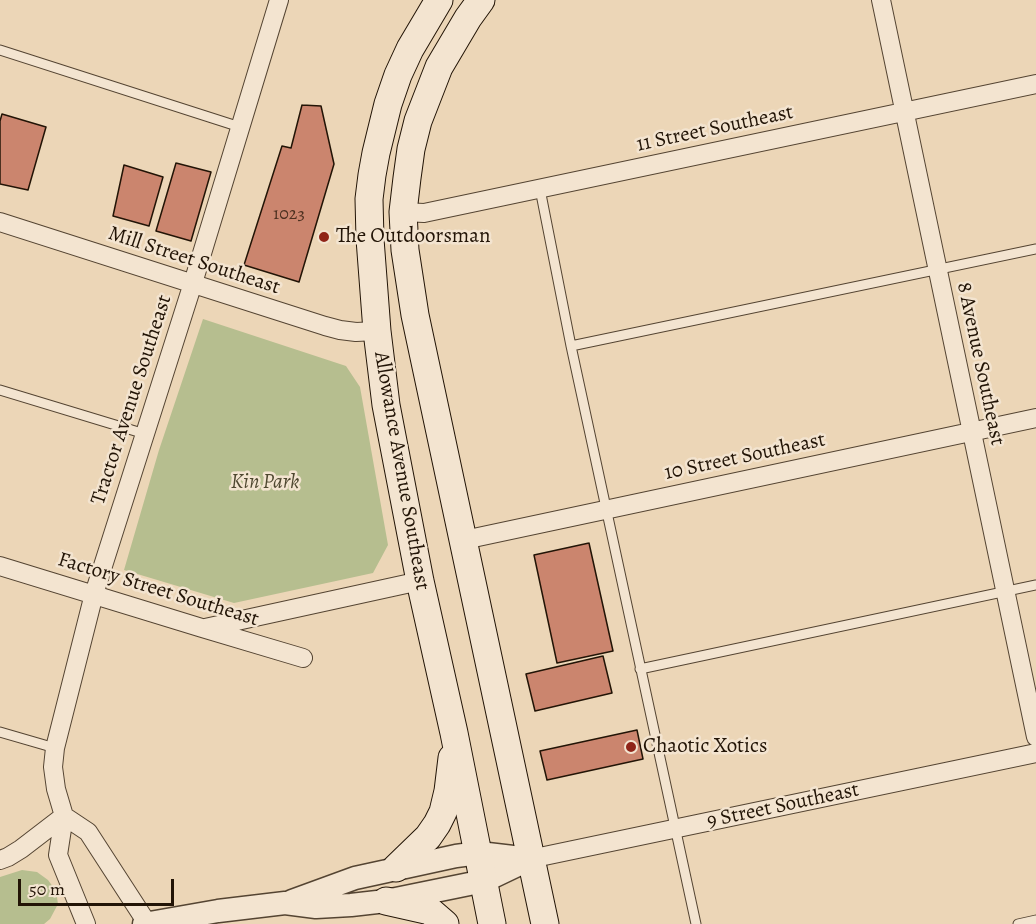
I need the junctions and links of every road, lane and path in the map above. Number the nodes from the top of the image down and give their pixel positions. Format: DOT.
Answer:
graph roads {
  1 [pos="279,0"];
  2 [pos="481,0"];
  3 [pos="881,0"];
  4 [pos="433,11"];
  5 [pos="0,50"];
  6 [pos="1036,84"];
  7 [pos="904,111"];
  8 [pos="240,127"];
  9 [pos="540,189"];
  10 [pos="403,212"];
  11 [pos="0,222"];
  12 [pos="1036,249"];
  13 [pos="937,269"];
  14 [pos="193,283"];
  15 [pos="377,331"];
  16 [pos="571,346"];
  17 [pos="0,390"];
  18 [pos="1036,417"];
  19 [pos="971,431"];
  20 [pos="145,434"];
  21 [pos="607,509"];
  22 [pos="464,540"];
  23 [pos="0,566"];
  24 [pos="420,581"];
  25 [pos="1036,585"];
  26 [pos="1005,592"];
  27 [pos="94,594"];
  28 [pos="202,628"];
  29 [pos="303,658"];
  30 [pos="640,669"];
  31 [pos="0,732"];
  32 [pos="454,733"];
  33 [pos="1036,737"];
  34 [pos="55,748"];
  35 [pos="1036,753"];
  36 [pos="64,816"];
  37 [pos="674,829"];
  38 [pos="479,853"];
  39 [pos="530,859"];
  40 [pos="0,860"];
  41 [pos="396,868"];
  42 [pos="484,880"];
  43 [pos="386,901"];
  44 [pos="285,903"];
  45 [pos="1036,920"];
  46 [pos="86,924"];
  47 [pos="145,924"];
  48 [pos="445,924"];
  49 [pos="492,924"];
  50 [pos="545,924"];
  51 [pos="696,924"];
  52 [pos="1018,924"];
  1 -- 8 [label="street, Tractor Avenue Southeast"];
  2 -- 10 [label="main road, Allowance Avenue Southeast"];
  3 -- 7 [label="street, 8 Avenue Southeast"];
  4 -- 15 [label="main road, Allowance Avenue Southeast"];
  5 -- 8 [label="lane"];
  6 -- 7 [label="street, 11 Street Southeast"];
  7 -- 9 [label="street, 11 Street Southeast"];
  7 -- 13 [label="street, 8 Avenue Southeast"];
  8 -- 14 [label="street, Tractor Avenue Southeast"];
  9 -- 10 [label="street, 11 Street Southeast"];
  9 -- 16 [label="lane"];
  10 -- 22 [label="main road, Allowance Avenue Southeast"];
  11 -- 14 [label="street, Mill Street Southeast"];
  12 -- 13 [label="lane"];
  13 -- 16 [label="lane"];
  13 -- 19 [label="street, 8 Avenue Southeast"];
  14 -- 15 [label="street, Mill Street Southeast"];
  14 -- 20 [label="street, Tractor Avenue Southeast"];
  15 -- 24 [label="main road, Allowance Avenue Southeast"];
  16 -- 21 [label="lane"];
  17 -- 20 [label="lane"];
  18 -- 19 [label="street, 10 Street Southeast"];
  19 -- 21 [label="street, 10 Street Southeast"];
  19 -- 26 [label="street, 8 Avenue Southeast"];
  20 -- 27 [label="street, Tractor Avenue Southeast"];
  21 -- 22 [label="street, 10 Street Southeast"];
  21 -- 30 [label="lane"];
  22 -- 39 [label="main road, Allowance Avenue Southeast"];
  23 -- 27 [label="street, Factory Street Southeast"];
  24 -- 28 [label="street"];
  24 -- 32 [label="main road, Allowance Avenue Southeast"];
  25 -- 26 [label="lane"];
  26 -- 30 [label="lane"];
  26 -- 33 [label="street, 8 Avenue Southeast"];
  27 -- 28 [label="street, Factory Street Southeast"];
  27 -- 34 [label="street, Tractor Avenue Southeast"];
  28 -- 29 [label="street, Factory Street Southeast"];
  30 -- 37 [label="lane"];
  31 -- 34 [label="lane"];
  32 -- 38 [label="main road, Allowance Avenue Southeast"];
  32 -- 41 [label="main road"];
  34 -- 36 [label="street, Tractor Avenue Southeast"];
  35 -- 37 [label="street, 9 Street Southeast"];
  36 -- 40 [label="street"];
  36 -- 46 [label="street, Tractor Avenue Southeast"];
  36 -- 47 [label="street"];
  37 -- 39 [label="street, 9 Street Southeast"];
  37 -- 51 [label="lane"];
  38 -- 39 [label="street, 9 Street Southeast"];
  38 -- 41 [label="street, 9 Street Southeast"];
  38 -- 42 [label="main road, Allowance Avenue Southeast"];
  39 -- 42 [label="street, 9 Street Southeast"];
  39 -- 50 [label="main road, Allowance Avenue Southeast"];
  41 -- 44 [label="street, 9 Street Southeast"];
  42 -- 43 [label="street, 9 Street Southeast"];
  42 -- 49 [label="main road, Allowance Avenue Southeast"];
  43 -- 44 [label="street, 9 Street Southeast"];
  43 -- 48 [label="main road"];
  44 -- 47 [label="street, 9 Street Southeast"];
  45 -- 52 [label="lane"];
}
